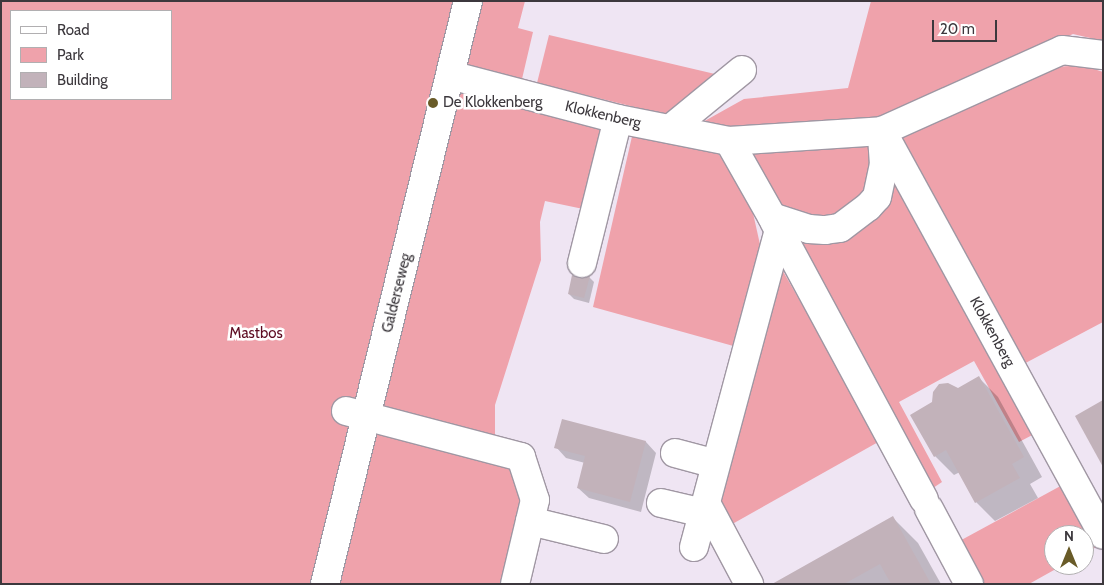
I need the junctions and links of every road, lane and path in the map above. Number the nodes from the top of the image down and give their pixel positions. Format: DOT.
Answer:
graph roads {
  1 [pos="468,1"];
  2 [pos="1103,55"];
  3 [pos="742,70"];
  4 [pos="450,75"];
  5 [pos="618,119"];
  6 [pos="670,130"];
  7 [pos="882,131"];
  8 [pos="729,141"];
  9 [pos="775,224"];
  10 [pos="582,263"];
  11 [pos="356,414"];
  12 [pos="675,453"];
  13 [pos="716,464"];
  14 [pos="661,503"];
  15 [pos="704,508"];
  16 [pos="530,521"];
  17 [pos="1103,534"];
  18 [pos="604,539"];
  19 [pos="694,547"];
  20 [pos="325,584"];
  21 [pos="515,584"];
  22 [pos="749,584"];
  23 [pos="969,584"];
  1 -- 4 [label="street, Galderseweg"];
  2 -- 7 [label="street, Klokkenberg"];
  3 -- 6 [label="street"];
  4 -- 5 [label="street, Klokkenberg"];
  4 -- 11 [label="street, Galderseweg"];
  5 -- 6 [label="street, Klokkenberg"];
  5 -- 10 [label="street"];
  6 -- 8 [label="street, Klokkenberg"];
  7 -- 8 [label="street, Klokkenberg"];
  7 -- 9 [label="street"];
  7 -- 17 [label="street, Klokkenberg"];
  8 -- 9 [label="street"];
  9 -- 13 [label="street"];
  9 -- 23 [label="street"];
  11 -- 16 [label="street"];
  11 -- 20 [label="street, Galderseweg"];
  12 -- 13 [label="street"];
  13 -- 15 [label="street"];
  14 -- 15 [label="street"];
  15 -- 19 [label="street"];
  15 -- 22 [label="street"];
  16 -- 18 [label="street"];
  16 -- 21 [label="street"];
}
